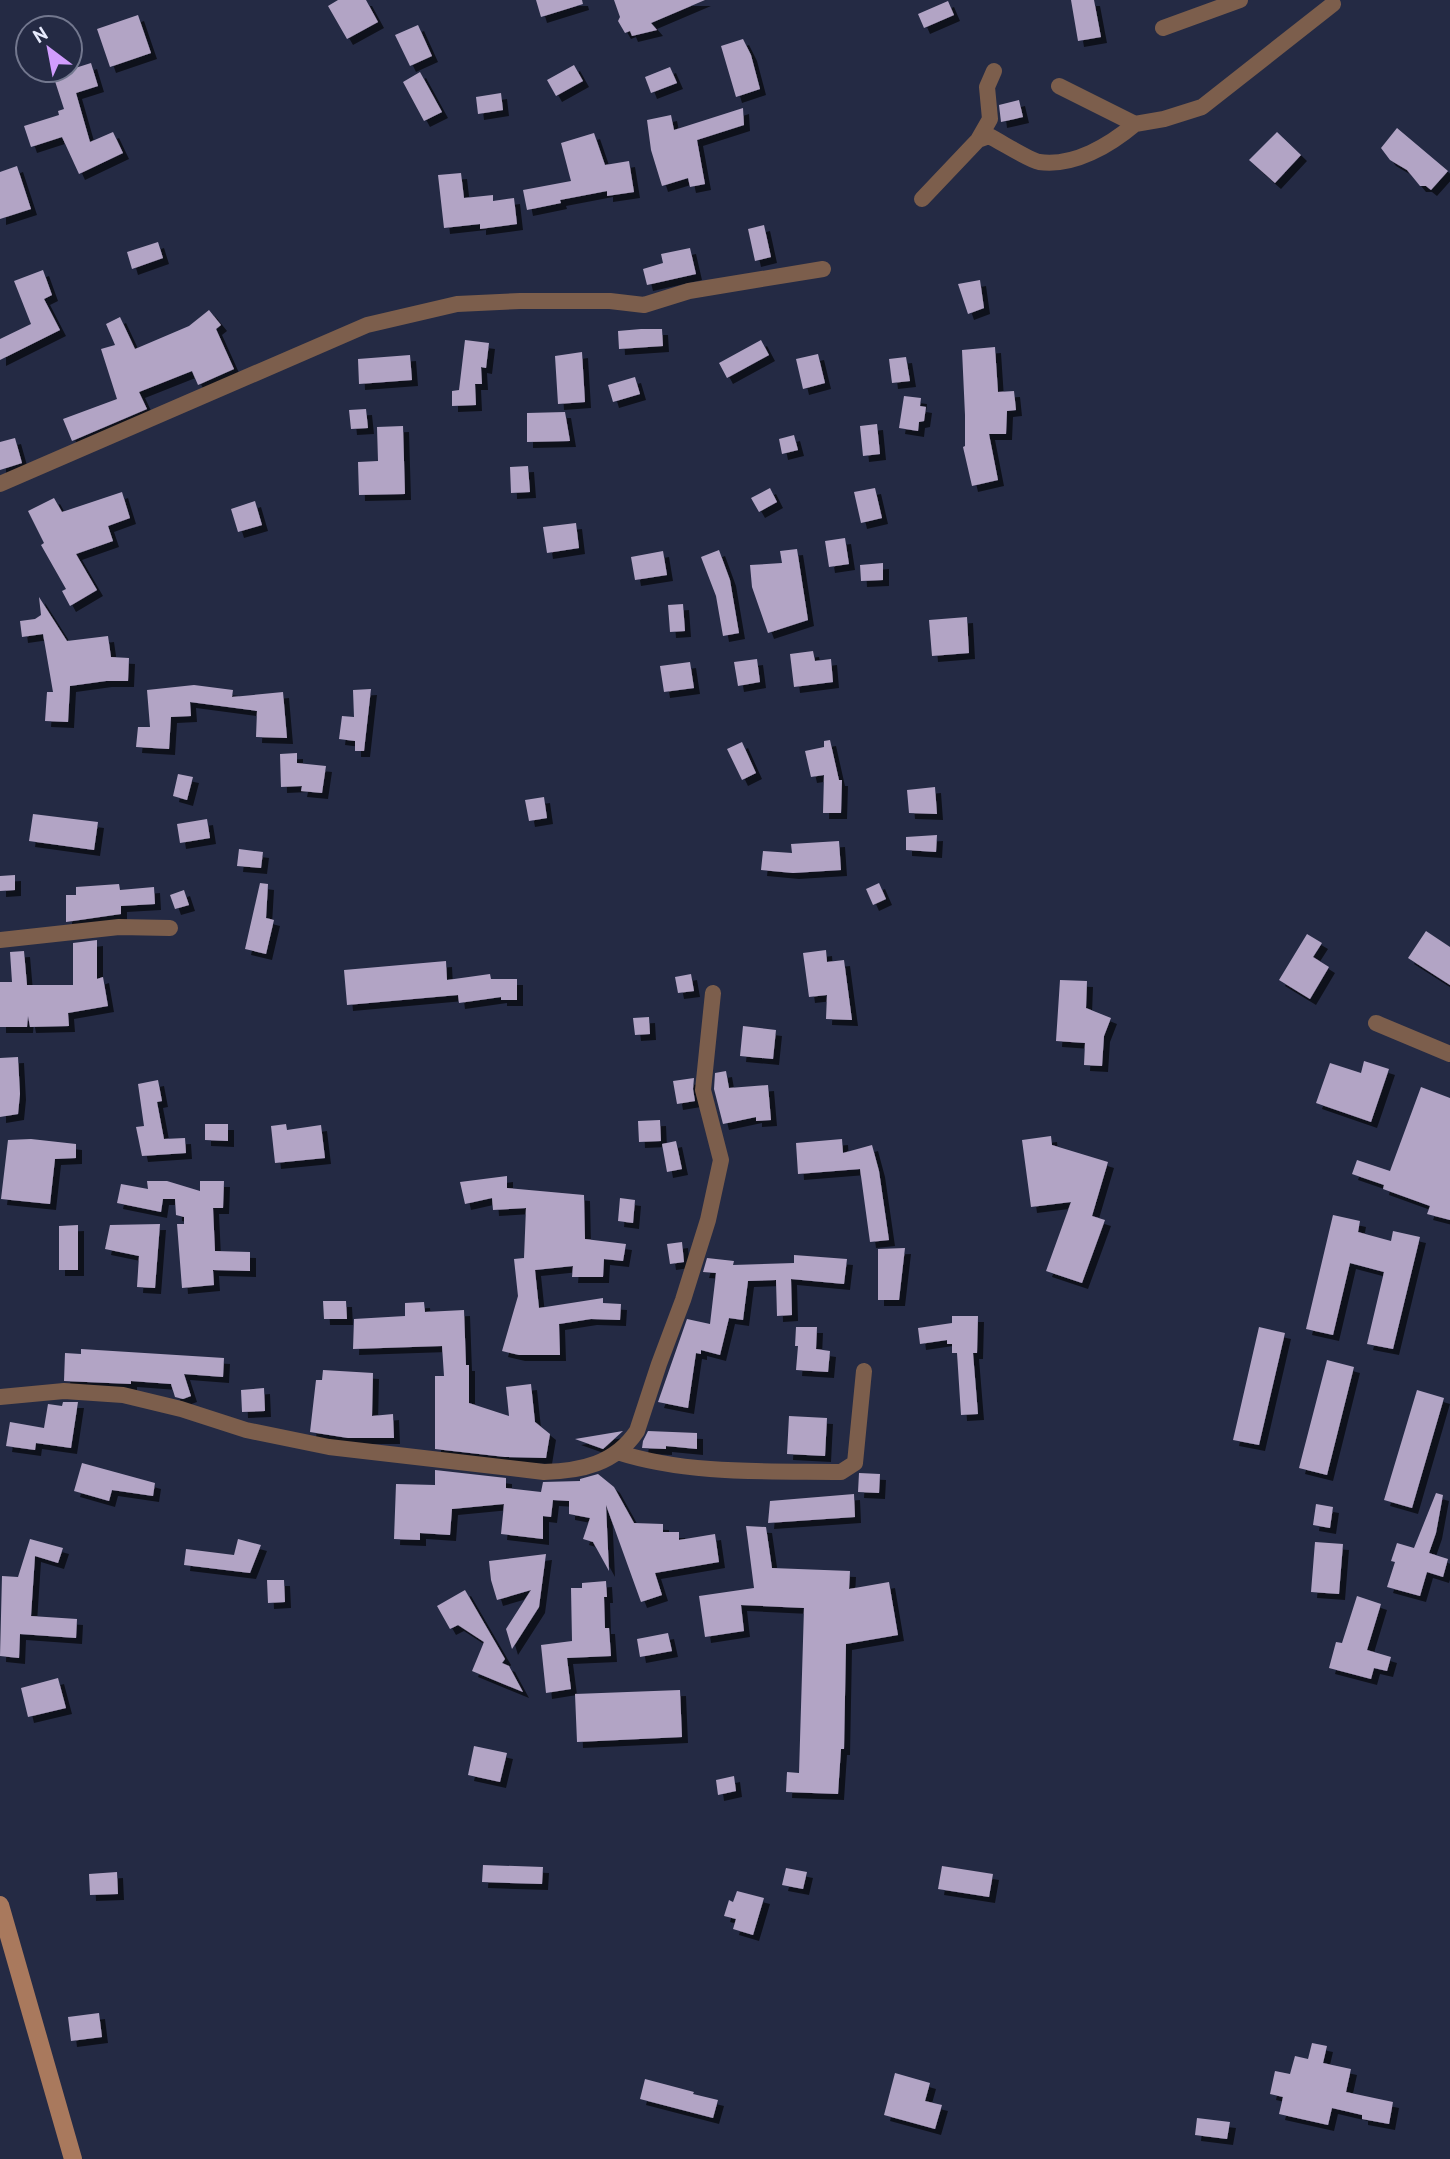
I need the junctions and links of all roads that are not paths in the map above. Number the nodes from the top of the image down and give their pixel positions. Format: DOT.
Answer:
graph roads {
  1 [pos="1240,0"];
  2 [pos="1334,1"];
  3 [pos="1163,28"];
  4 [pos="994,71"];
  5 [pos="1059,86"];
  6 [pos="1136,124"];
  7 [pos="978,140"];
  8 [pos="922,199"];
  9 [pos="823,269"];
  10 [pos="0,484"];
  11 [pos="170,928"];
  12 [pos="0,940"];
  13 [pos="713,993"];
  14 [pos="1376,1023"];
  15 [pos="1450,1054"];
  16 [pos="864,1371"];
  17 [pos="0,1397"];
  18 [pos="617,1452"];
  19 [pos="0,1905"];
  20 [pos="73,2159"];
  1 -- 3 [label="street"];
  2 -- 6 [label="street"];
  4 -- 7 [label="street"];
  5 -- 6 [label="street"];
  6 -- 7 [label="street"];
  7 -- 8 [label="street"];
  9 -- 10 [label="street"];
  11 -- 12 [label="street"];
  13 -- 18 [label="street"];
  14 -- 15 [label="street"];
  16 -- 18 [label="street"];
  17 -- 18 [label="street"];
  19 -- 20 [label="street"];
}
